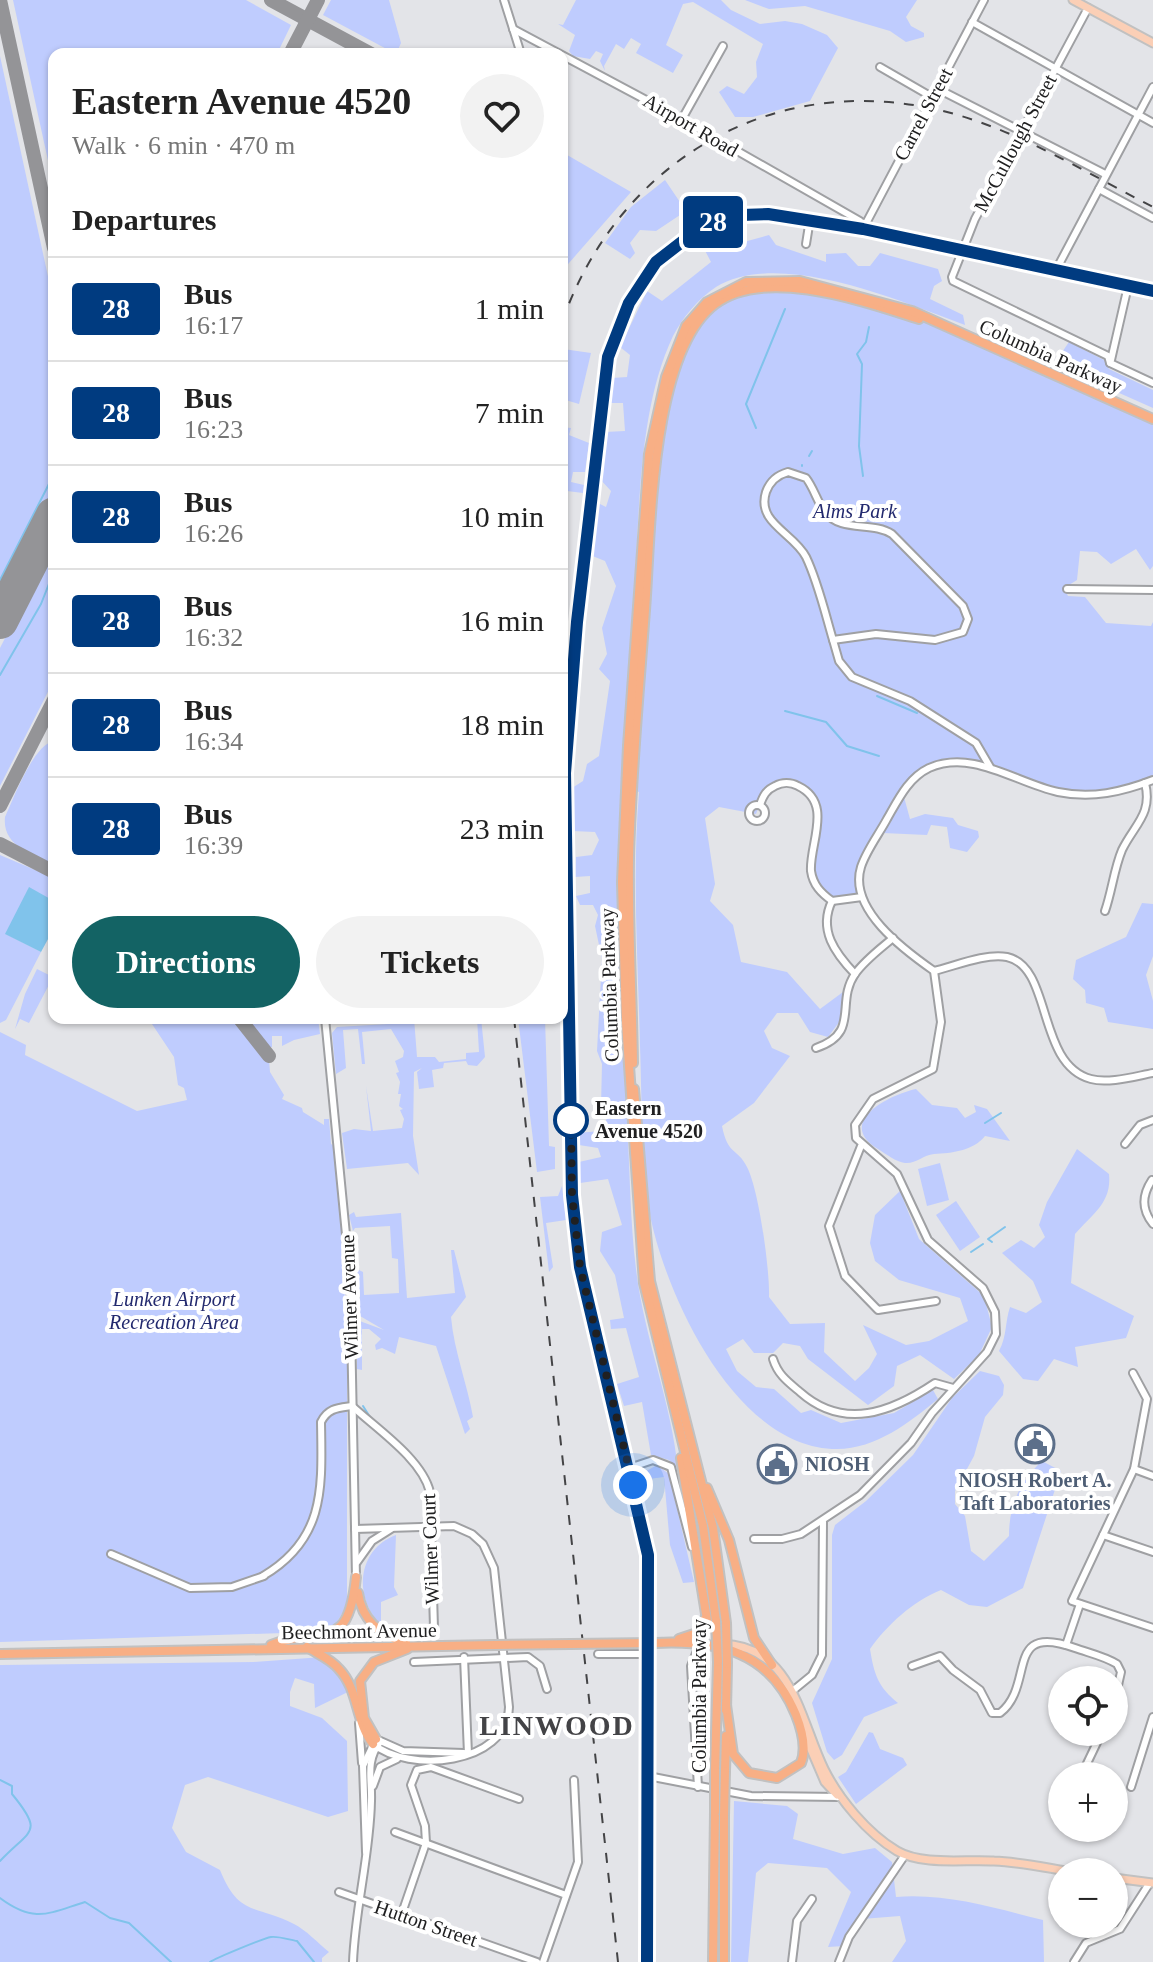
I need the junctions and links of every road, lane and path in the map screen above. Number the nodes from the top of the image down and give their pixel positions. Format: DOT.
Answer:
graph roads {
  1 [pos="504,0"];
  2 [pos="984,0"];
  3 [pos="1073,0"];
  4 [pos="1088,8"];
  5 [pos="972,22"];
  6 [pos="513,29"];
  7 [pos="1153,43"];
  8 [pos="723,46"];
  9 [pos="519,48"];
  10 [pos="549,48"];
  11 [pos="568,58"];
  12 [pos="880,67"];
  13 [pos="1054,69"];
  14 [pos="1153,87"];
  15 [pos="936,88"];
  16 [pos="932,97"];
  17 [pos="1138,115"];
  18 [pos="682,119"];
  19 [pos="1153,123"];
  20 [pos="1020,131"];
  21 [pos="1105,174"];
  22 [pos="1099,189"];
  23 [pos="1153,218"];
  24 [pos="810,219"];
  25 [pos="863,229"];
  26 [pos="806,244"];
  27 [pos="960,249"];
  28 [pos="1056,270"];
  29 [pos="1128,286"];
  30 [pos="1153,291"];
  31 [pos="936,323"];
  32 [pos="1110,363"];
  33 [pos="1153,383"];
  34 [pos="1153,419"];
  35 [pos="1067,589"];
  36 [pos="1153,590"];
  37 [pos="833,640"];
  38 [pos="568,727"];
  39 [pos="990,767"];
  40 [pos="1153,780"];
  41 [pos="1145,783"];
  42 [pos="760,805"];
  43 [pos="862,897"];
  44 [pos="832,901"];
  45 [pos="1105,911"];
  46 [pos="893,938"];
  47 [pos="568,952"];
  48 [pos="934,971"];
  49 [pos="855,974"];
  50 [pos="326,1024"];
  51 [pos="816,1048"];
  52 [pos="1153,1073"];
  53 [pos="1153,1120"];
  54 [pos="1125,1144"];
  55 [pos="861,1146"];
  56 [pos="1153,1179"];
  57 [pos="1153,1224"];
  58 [pos="936,1301"];
  59 [pos="773,1359"];
  60 [pos="1133,1373"];
  61 [pos="953,1388"];
  62 [pos="1150,1400"];
  63 [pos="352,1406"];
  64 [pos="680,1437"];
  65 [pos="691,1450"];
  66 [pos="629,1468"];
  67 [pos="1134,1469"];
  68 [pos="1153,1476"];
  69 [pos="823,1522"];
  70 [pos="431,1525"];
  71 [pos="394,1527"];
  72 [pos="355,1529"];
  73 [pos="1103,1535"];
  74 [pos="754,1539"];
  75 [pos="1153,1552"];
  76 [pos="111,1554"];
  77 [pos="356,1566"];
  78 [pos="356,1577"];
  79 [pos="702,1591"];
  80 [pos="1080,1604"];
  81 [pos="705,1611"];
  82 [pos="434,1628"];
  83 [pos="1153,1628"];
  84 [pos="659,1643"];
  85 [pos="700,1643"];
  86 [pos="718,1644"];
  87 [pos="1066,1645"];
  88 [pos="415,1646"];
  89 [pos="307,1647"];
  90 [pos="263,1648"];
  91 [pos="0,1654"];
  92 [pos="598,1654"];
  93 [pos="648,1654"];
  94 [pos="505,1656"];
  95 [pos="464,1657"];
  96 [pos="414,1662"];
  97 [pos="722,1663"];
  98 [pos="772,1665"];
  99 [pos="912,1666"];
  100 [pos="1118,1666"];
  101 [pos="547,1689"];
  102 [pos="790,1692"];
  103 [pos="726,1705"];
  104 [pos="1153,1717"];
  105 [pos="359,1723"];
  106 [pos="801,1727"];
  107 [pos="376,1743"];
  108 [pos="468,1754"];
  109 [pos="402,1758"];
  110 [pos="363,1766"];
  111 [pos="720,1770"];
  112 [pos="648,1776"];
  113 [pos="574,1780"];
  114 [pos="698,1787"];
  115 [pos="1131,1787"];
  116 [pos="840,1797"];
  117 [pos="372,1798"];
  118 [pos="519,1799"];
  119 [pos="720,1813"];
  120 [pos="395,1832"];
  121 [pos="426,1843"];
  122 [pos="366,1853"];
  123 [pos="905,1855"];
  124 [pos="1048,1868"];
  125 [pos="1128,1880"];
  126 [pos="1151,1884"];
  127 [pos="339,1892"];
  128 [pos="566,1895"];
  129 [pos="812,1899"];
  130 [pos="361,1901"];
  131 [pos="402,1913"];
  132 [pos="353,1962"];
  133 [pos="537,1962"];
  134 [pos="543,1962"];
  135 [pos="646,1962"];
  136 [pos="713,1962"];
  137 [pos="724,1962"];
  138 [pos="792,1962"];
  139 [pos="839,1962"];
  140 [pos="1074,1962"];
  1 -- 6 [label="street"];
  2 -- 5 [label="street, Carrel Street"];
  3 -- 4 [label="main road"];
  4 -- 7 [label="main road"];
  4 -- 13 [label="street, McCullough Street"];
  5 -- 13 [label="street"];
  5 -- 15 [label="street, Carrel Street"];
  6 -- 9 [label="street"];
  6 -- 10 [label="street, Airport Road"];
  8 -- 18 [label="street"];
  11 -- 18 [label="street, Airport Road"];
  12 -- 16 [label="street"];
  13 -- 17 [label="street"];
  13 -- 20 [label="street, McCullough Street"];
  14 -- 17 [label="street"];
  15 -- 16 [label="street, Carrel Street"];
  15 -- 20 [label="street"];
  16 -- 25 [label="street, Carrel Street"];
  17 -- 19 [label="street"];
  17 -- 21 [label="street"];
  18 -- 25 [label="street, Airport Road"];
  20 -- 21 [label="street"];
  20 -- 27 [label="street, McCullough Street"];
  21 -- 22 [label="street"];
  22 -- 23 [label="street"];
  22 -- 28 [label="street"];
  24 -- 25 [label="main road"];
  24 -- 26 [label="street"];
  24 -- 38 [label="main road"];
  25 -- 27 [label="main road"];
  27 -- 28 [label="main road"];
  27 -- 32 [label="street, McCullough Street"];
  28 -- 29 [label="main road"];
  29 -- 30 [label="main road"];
  29 -- 32 [label="street"];
  31 -- 34 [label="highway, Columbia Parkway"];
  31 -- 64 [label="highway, Columbia Parkway"];
  31 -- 65 [label="highway, Columbia Parkway"];
  32 -- 33 [label="street"];
  35 -- 36 [label="street"];
  37 -- 37 [label="street"];
  37 -- 39 [label="street"];
  39 -- 41 [label="street"];
  39 -- 43 [label="street"];
  40 -- 41 [label="street"];
  41 -- 45 [label="street"];
  42 -- 44 [label="street"];
  43 -- 44 [label="street"];
  43 -- 46 [label="street"];
  44 -- 49 [label="street"];
  46 -- 48 [label="street"];
  46 -- 49 [label="street"];
  47 -- 66 [label="main road"];
  48 -- 52 [label="street"];
  48 -- 55 [label="street"];
  49 -- 51 [label="street"];
  50 -- 63 [label="street, Wilmer Avenue"];
  53 -- 54 [label="street"];
  55 -- 58 [label="street"];
  55 -- 61 [label="street"];
  56 -- 57 [label="street"];
  59 -- 61 [label="street"];
  60 -- 62 [label="street"];
  61 -- 69 [label="street"];
  62 -- 67 [label="street"];
  63 -- 70 [label="street, Wilmer Court"];
  63 -- 72 [label="street, Wilmer Avenue"];
  63 -- 76 [label="street"];
  64 -- 79 [label="highway"];
  64 -- 97 [label="highway, Columbia Parkway, bridge"];
  65 -- 97 [label="highway, Columbia Parkway, bridge"];
  65 -- 98 [label="highway"];
  66 -- 79 [label="street"];
  66 -- 93 [label="main road"];
  67 -- 68 [label="street"];
  67 -- 73 [label="street"];
  69 -- 74 [label="street"];
  69 -- 102 [label="street"];
  70 -- 71 [label="street"];
  70 -- 82 [label="street, Wilmer Court"];
  70 -- 94 [label="street"];
  71 -- 72 [label="street"];
  71 -- 77 [label="street"];
  72 -- 77 [label="street, Wilmer Avenue"];
  73 -- 75 [label="street"];
  73 -- 80 [label="street"];
  77 -- 78 [label="street, Wilmer Avenue"];
  78 -- 88 [label="highway"];
  78 -- 90 [label="highway"];
  79 -- 81 [label="highway"];
  80 -- 83 [label="street"];
  80 -- 87 [label="street"];
  81 -- 84 [label="highway"];
  81 -- 85 [label="highway"];
  84 -- 85 [label="highway, Beechmont Avenue"];
  84 -- 88 [label="highway, Beechmont Avenue, bridge"];
  85 -- 86 [label="highway, Beechmont Avenue"];
  85 -- 114 [label="street"];
  86 -- 98 [label="main road, Beechmont Avenue"];
  86 -- 102 [label="highway, Beechmont Avenue"];
  87 -- 99 [label="street"];
  87 -- 100 [label="street"];
  88 -- 89 [label="highway, Beechmont Avenue"];
  88 -- 107 [label="highway"];
  89 -- 90 [label="highway, Beechmont Avenue"];
  89 -- 105 [label="highway"];
  90 -- 91 [label="highway, Beechmont Avenue"];
  92 -- 93 [label="street"];
  93 -- 112 [label="main road"];
  94 -- 95 [label="street"];
  94 -- 101 [label="street"];
  94 -- 108 [label="street"];
  95 -- 96 [label="street"];
  95 -- 108 [label="street"];
  97 -- 103 [label="highway, Columbia Parkway"];
  97 -- 111 [label="highway, Columbia Parkway"];
  98 -- 102 [label="main road, Beechmont Avenue"];
  102 -- 106 [label="highway, Beechmont Avenue"];
  102 -- 116 [label="main road, Beechmont Avenue"];
  103 -- 106 [label="highway"];
  103 -- 111 [label="highway, Columbia Parkway"];
  104 -- 115 [label="street"];
  105 -- 107 [label="highway"];
  105 -- 110 [label="street"];
  106 -- 116 [label="main road, Beechmont Avenue"];
  107 -- 108 [label="street"];
  107 -- 109 [label="street"];
  107 -- 110 [label="street"];
  107 -- 117 [label="street"];
  108 -- 109 [label="street"];
  109 -- 117 [label="street"];
  110 -- 122 [label="street"];
  111 -- 119 [label="highway, Columbia Parkway, bridge"];
  112 -- 114 [label="street"];
  112 -- 135 [label="main road"];
  113 -- 128 [label="street"];
  114 -- 116 [label="street"];
  116 -- 123 [label="main road"];
  117 -- 122 [label="street"];
  118 -- 121 [label="street"];
  119 -- 136 [label="highway, Columbia Parkway"];
  119 -- 137 [label="highway, Columbia Parkway"];
  120 -- 121 [label="street"];
  121 -- 128 [label="street"];
  121 -- 131 [label="street"];
  122 -- 130 [label="street"];
  123 -- 124 [label="main road"];
  123 -- 139 [label="street"];
  125 -- 126 [label="main road"];
  126 -- 140 [label="street"];
  127 -- 130 [label="street, Hutton Street"];
  128 -- 134 [label="street"];
  129 -- 138 [label="street"];
  130 -- 131 [label="street, Hutton Street"];
  130 -- 132 [label="street"];
  131 -- 133 [label="street, Hutton Street"];
}
